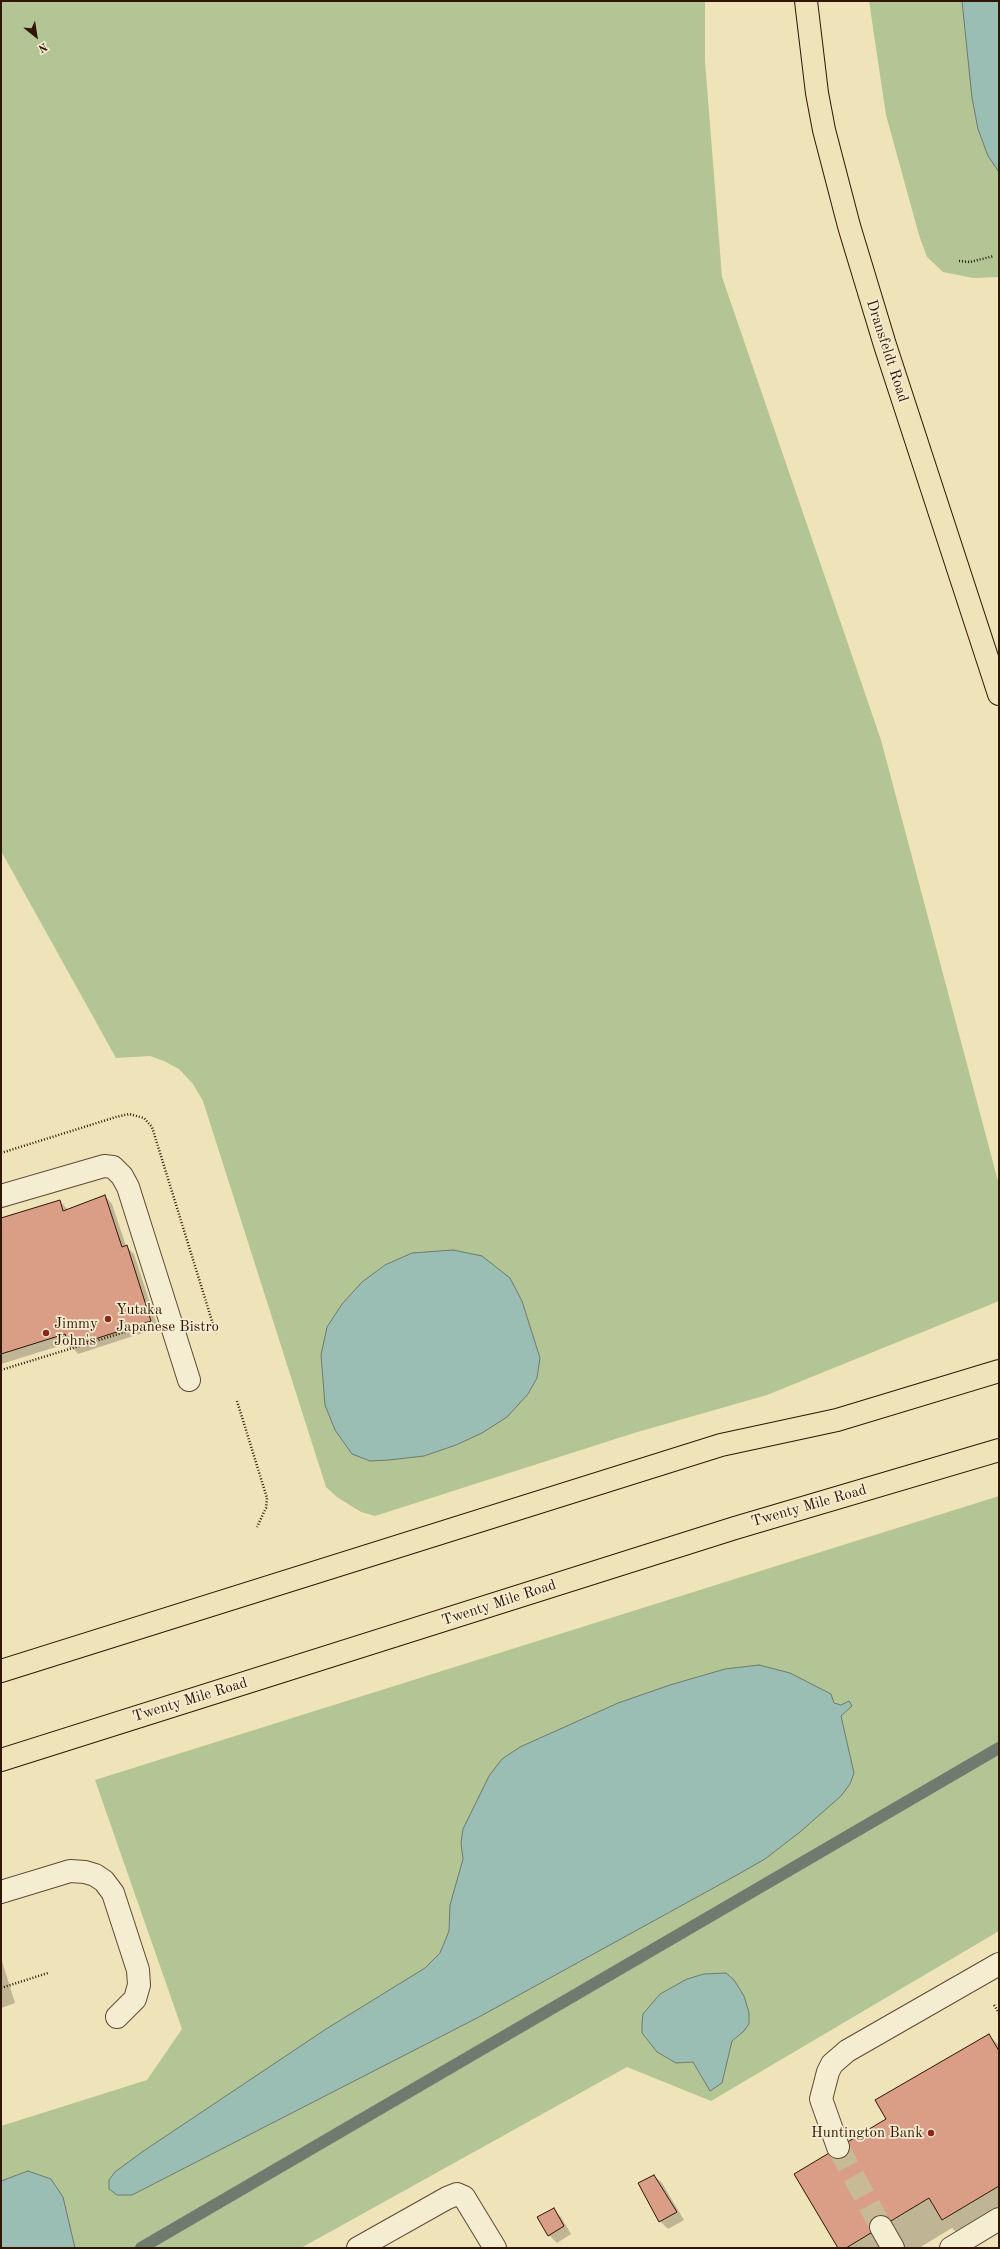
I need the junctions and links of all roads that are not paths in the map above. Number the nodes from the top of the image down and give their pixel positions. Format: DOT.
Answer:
graph roads {
  1 [pos="806,1"];
  2 [pos="999,694"];
  3 [pos="1,1196"];
  4 [pos="999,1371"];
  5 [pos="189,1380"];
  6 [pos="999,1450"];
  7 [pos="1,1671"];
  8 [pos="1,1760"];
  9 [pos="1,1892"];
  10 [pos="999,1964"];
  11 [pos="117,2017"];
  12 [pos="838,2148"];
  13 [pos="999,2219"];
  14 [pos="881,2227"];
  15 [pos="358,2248"];
  16 [pos="495,2248"];
  17 [pos="893,2248"];
  18 [pos="951,2248"];
  1 -- 2 [label="main road, Dransfeldt Road"];
  3 -- 5 [label="lane"];
  4 -- 7 [label="main road"];
  6 -- 8 [label="main road, Twenty Mile Road"];
  9 -- 11 [label="lane"];
  10 -- 12 [label="lane"];
  13 -- 18 [label="lane"];
  14 -- 17 [label="lane"];
  15 -- 16 [label="lane"];
}
